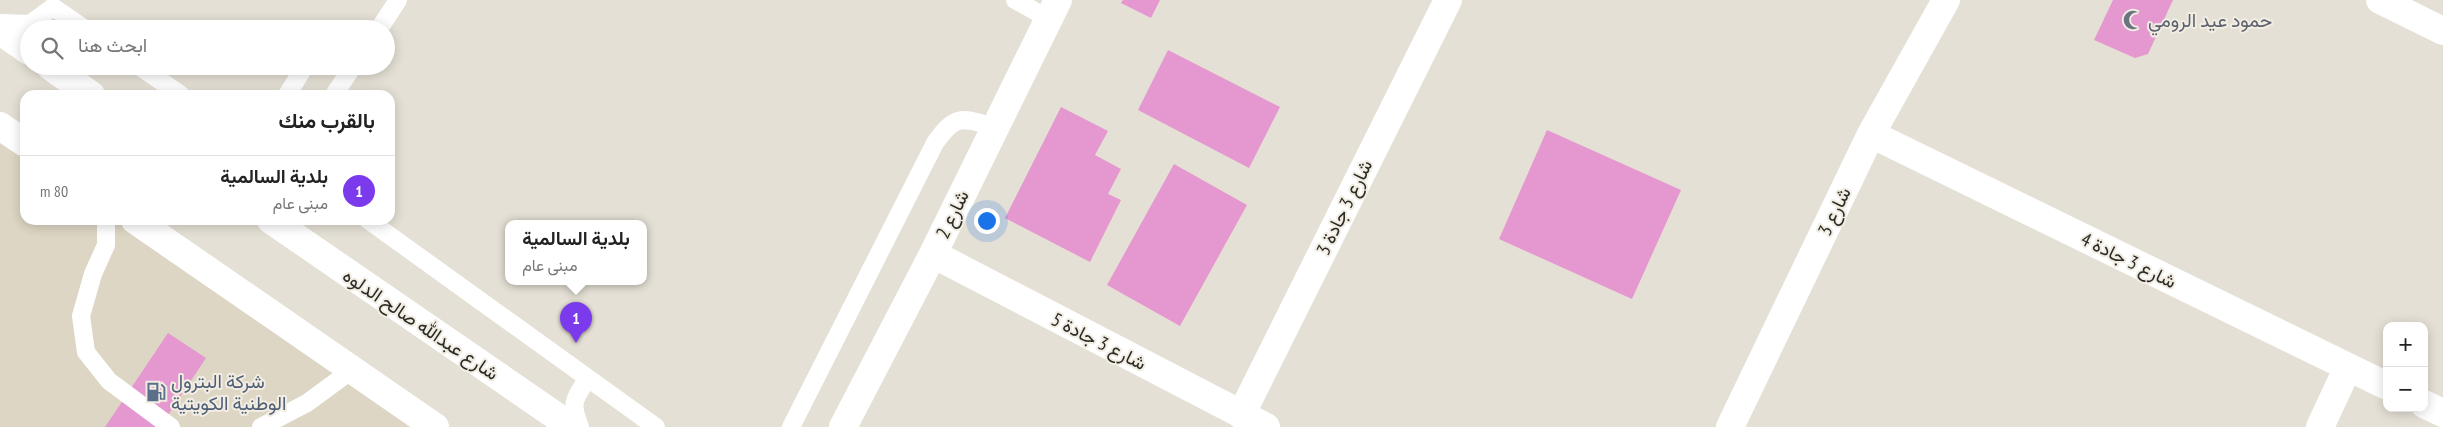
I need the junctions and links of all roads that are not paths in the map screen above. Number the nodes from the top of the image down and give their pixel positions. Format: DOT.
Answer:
graph roads {
  1 [pos="398,0"];
  2 [pos="1015,0"];
  3 [pos="1448,0"];
  4 [pos="1946,0"];
  5 [pos="2380,0"];
  6 [pos="1054,10"];
  7 [pos="35,20"];
  8 [pos="72,20"];
  9 [pos="385,20"];
  10 [pos="0,23"];
  11 [pos="20,24"];
  12 [pos="0,31"];
  13 [pos="2443,31"];
  14 [pos="20,45"];
  15 [pos="63,75"];
  16 [pos="153,75"];
  17 [pos="299,75"];
  18 [pos="347,75"];
  19 [pos="85,90"];
  20 [pos="174,90"];
  21 [pos="290,90"];
  22 [pos="337,90"];
  23 [pos="0,126"];
  24 [pos="996,127"];
  25 [pos="1871,134"];
  26 [pos="20,140"];
  27 [pos="106,225"];
  28 [pos="142,225"];
  29 [pos="284,225"];
  30 [pos="375,225"];
  31 [pos="297,230"];
  32 [pos="933,254"];
  33 [pos="2348,367"];
  34 [pos="352,370"];
  35 [pos="588,378"];
  36 [pos="2383,384"];
  37 [pos="2428,406"];
  38 [pos="2443,413"];
  39 [pos="1241,415"];
  40 [pos="171,427"];
  41 [pos="261,427"];
  42 [pos="435,427"];
  43 [pos="572,427"];
  44 [pos="580,427"];
  45 [pos="656,427"];
  46 [pos="791,427"];
  47 [pos="843,427"];
  48 [pos="1266,427"];
  49 [pos="1730,427"];
  50 [pos="2320,427"];
  1 -- 9 [label="lane"];
  2 -- 6 [label="lane"];
  3 -- 39 [label="street, شارع 3 جادة 3"];
  4 -- 25 [label="street, شارع 3"];
  5 -- 13 [label="street"];
  6 -- 24 [label="street, شارع 2"];
  7 -- 8 [label="lane"];
  10 -- 11 [label="lane"];
  12 -- 14 [label="street"];
  15 -- 19 [label="street"];
  16 -- 20 [label="lane"];
  17 -- 21 [label="lane"];
  18 -- 22 [label="lane"];
  23 -- 26 [label="street"];
  24 -- 32 [label="street, شارع 2"];
  24 -- 46 [label="lane"];
  25 -- 33 [label="street, شارع 3 جادة 4"];
  25 -- 49 [label="street, شارع 3"];
  27 -- 40 [label="lane"];
  28 -- 34 [label="street"];
  29 -- 31 [label="street, شارع عبدالله صالح الدلوه"];
  30 -- 35 [label="lane"];
  31 -- 43 [label="street, شارع عبدالله صالح الدلوه"];
  32 -- 39 [label="street, شارع 3 جادة 5"];
  32 -- 47 [label="street, شارع 2"];
  33 -- 36 [label="street, شارع 3 جادة 4"];
  33 -- 50 [label="street"];
  34 -- 41 [label="lane"];
  34 -- 42 [label="street"];
  35 -- 44 [label="lane"];
  35 -- 45 [label="lane"];
  37 -- 38 [label="street"];
  39 -- 48 [label="street, شارع 3 جادة 5"];
}
